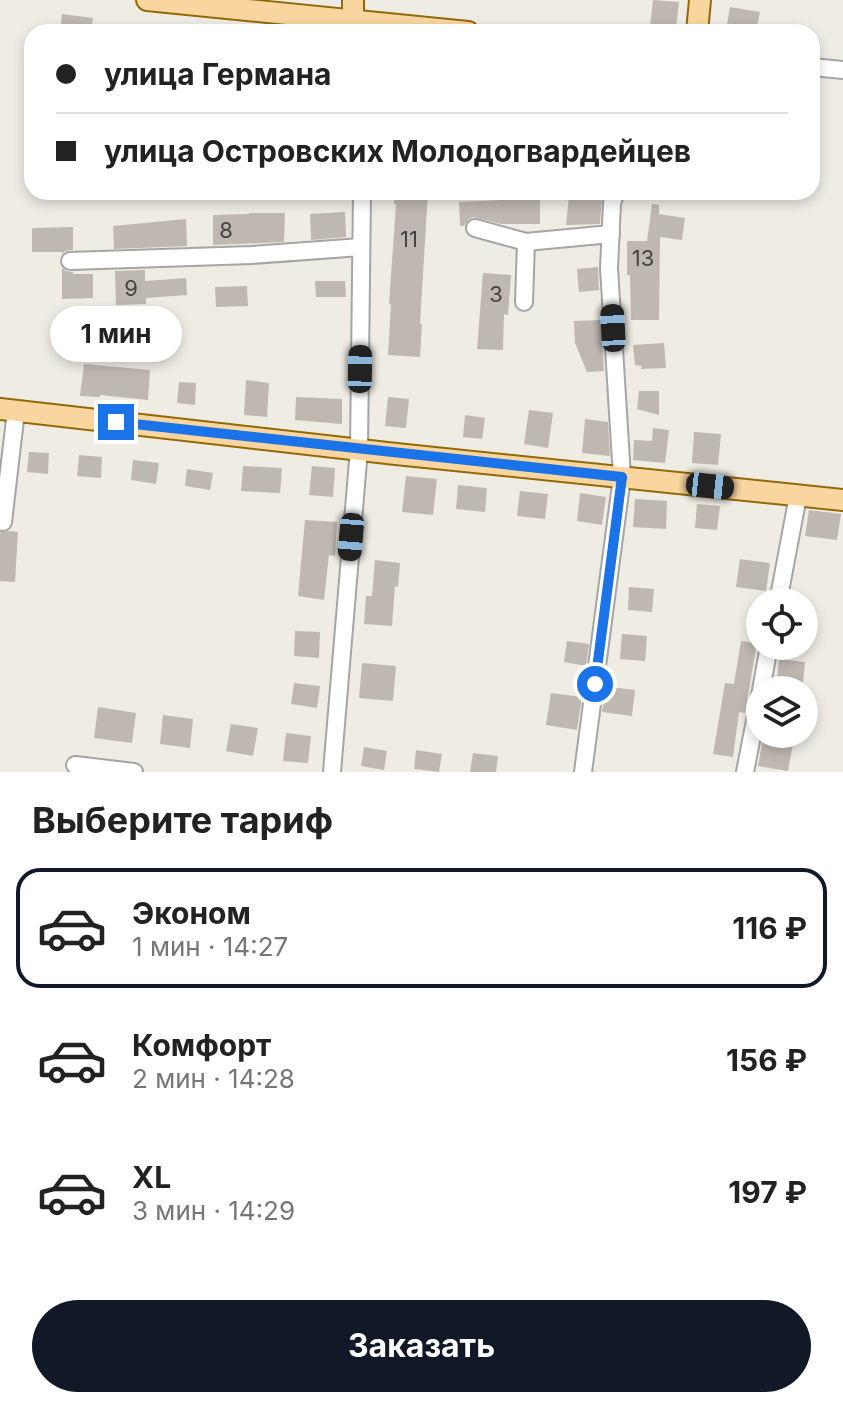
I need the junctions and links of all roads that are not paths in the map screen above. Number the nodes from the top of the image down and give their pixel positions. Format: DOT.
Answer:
graph roads {
  1 [pos="147,0"];
  2 [pos="353,0"];
  3 [pos="700,0"];
  4 [pos="330,24"];
  5 [pos="353,24"];
  6 [pos="698,24"];
  7 [pos="820,68"];
  8 [pos="843,70"];
  9 [pos="362,200"];
  10 [pos="613,200"];
  11 [pos="475,228"];
  12 [pos="611,234"];
  13 [pos="526,242"];
  14 [pos="361,247"];
  15 [pos="70,261"];
  16 [pos="524,302"];
  17 [pos="8,410"];
  18 [pos="359,449"];
  19 [pos="622,477"];
  20 [pos="798,496"];
  21 [pos="843,500"];
  22 [pos="3,522"];
  23 [pos="781,588"];
  24 [pos="750,748"];
  25 [pos="75,765"];
  26 [pos="134,772"];
  27 [pos="332,772"];
  28 [pos="583,772"];
  29 [pos="745,772"];
  1 -- 4 [label="main road"];
  2 -- 5 [label="main road"];
  3 -- 6 [label="main road"];
  7 -- 8 [label="street"];
  9 -- 14 [label="street"];
  10 -- 12 [label="street"];
  11 -- 13 [label="street"];
  12 -- 13 [label="street"];
  12 -- 19 [label="street"];
  13 -- 16 [label="street"];
  14 -- 15 [label="street"];
  14 -- 18 [label="street"];
  17 -- 18 [label="main road"];
  17 -- 22 [label="street"];
  18 -- 19 [label="main road"];
  18 -- 27 [label="street"];
  19 -- 20 [label="main road"];
  19 -- 28 [label="street"];
  20 -- 21 [label="main road"];
  20 -- 23 [label="street"];
  24 -- 29 [label="street"];
  25 -- 26 [label="street"];
}
